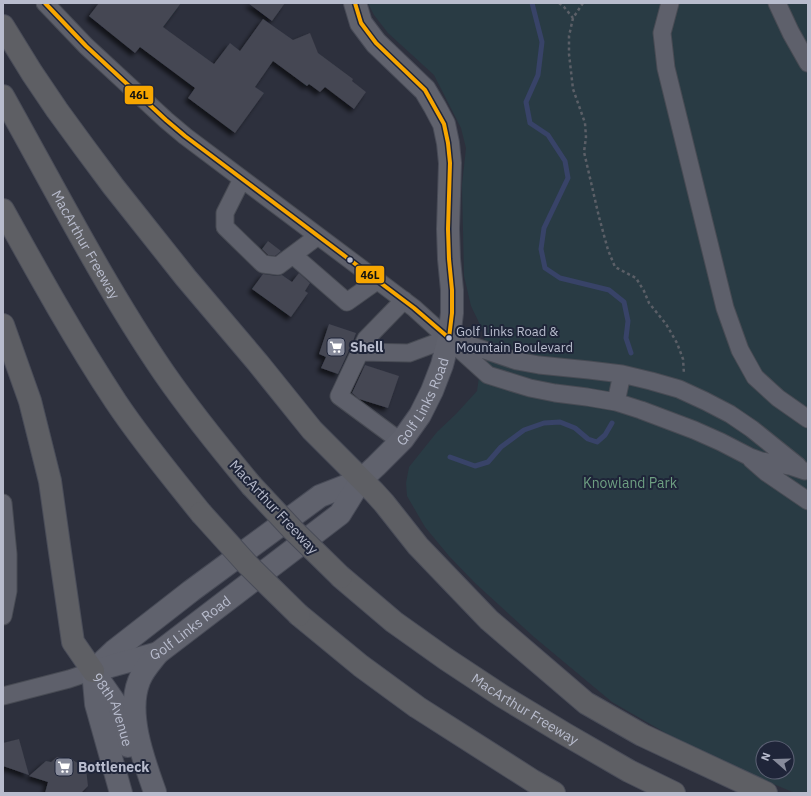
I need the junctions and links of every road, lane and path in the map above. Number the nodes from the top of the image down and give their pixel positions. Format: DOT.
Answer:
graph roads {
  1 [pos="45,3"];
  2 [pos="355,3"];
  3 [pos="559,3"];
  4 [pos="583,3"];
  5 [pos="670,3"];
  6 [pos="777,3"];
  7 [pos="573,18"];
  8 [pos="3,26"];
  9 [pos="808,63"];
  10 [pos="3,96"];
  11 [pos="242,179"];
  12 [pos="3,210"];
  13 [pos="318,236"];
  14 [pos="293,254"];
  15 [pos="378,280"];
  16 [pos="404,300"];
  17 [pos="3,325"];
  18 [pos="449,338"];
  19 [pos="360,352"];
  20 [pos="622,374"];
  21 [pos="679,389"];
  22 [pos="616,402"];
  23 [pos="808,419"];
  24 [pos="400,442"];
  25 [pos="750,457"];
  26 [pos="806,472"];
  27 [pos="361,480"];
  28 [pos="808,501"];
  29 [pos="3,503"];
  30 [pos="3,616"];
  31 [pos="158,653"];
  32 [pos="93,671"];
  33 [pos="3,696"];
  34 [pos="121,793"];
  35 [pos="155,793"];
  36 [pos="554,793"];
  37 [pos="674,793"];
  38 [pos="766,793"];
  1 -- 11 [label="street"];
  2 -- 18 [label="main road, Golf Links Road"];
  3 -- 7 [label="path"];
  4 -- 7 [label="path"];
  5 -- 23 [label="street"];
  6 -- 9 [label="street"];
  7 -- 21 [label="path"];
  8 -- 27 [label="highway"];
  10 -- 37 [label="highway, MacArthur Freeway, bridge"];
  11 -- 13 [label="street"];
  11 -- 14 [label="street"];
  12 -- 36 [label="highway, bridge"];
  13 -- 14 [label="street"];
  13 -- 15 [label="street"];
  14 -- 15 [label="street"];
  15 -- 16 [label="street"];
  16 -- 18 [label="street"];
  16 -- 19 [label="street"];
  17 -- 32 [label="highway"];
  18 -- 19 [label="street"];
  18 -- 20 [label="street"];
  18 -- 22 [label="street"];
  18 -- 24 [label="main road, Golf Links Road"];
  19 -- 24 [label="street"];
  20 -- 21 [label="street"];
  20 -- 22 [label="street"];
  21 -- 26 [label="street"];
  22 -- 25 [label="street"];
  24 -- 27 [label="main road, Golf Links Road"];
  25 -- 26 [label="street"];
  25 -- 28 [label="street"];
  27 -- 31 [label="main road, Golf Links Road"];
  27 -- 32 [label="main road, Golf Links Road"];
  27 -- 38 [label="highway"];
  29 -- 30 [label="street"];
  31 -- 32 [label="main road, Golf Links Road"];
  31 -- 35 [label="main road"];
  32 -- 33 [label="street, Golf Links Road"];
  32 -- 34 [label="main road, 98th Avenue"];
  32 -- 35 [label="main road, 98th Avenue"];
}
